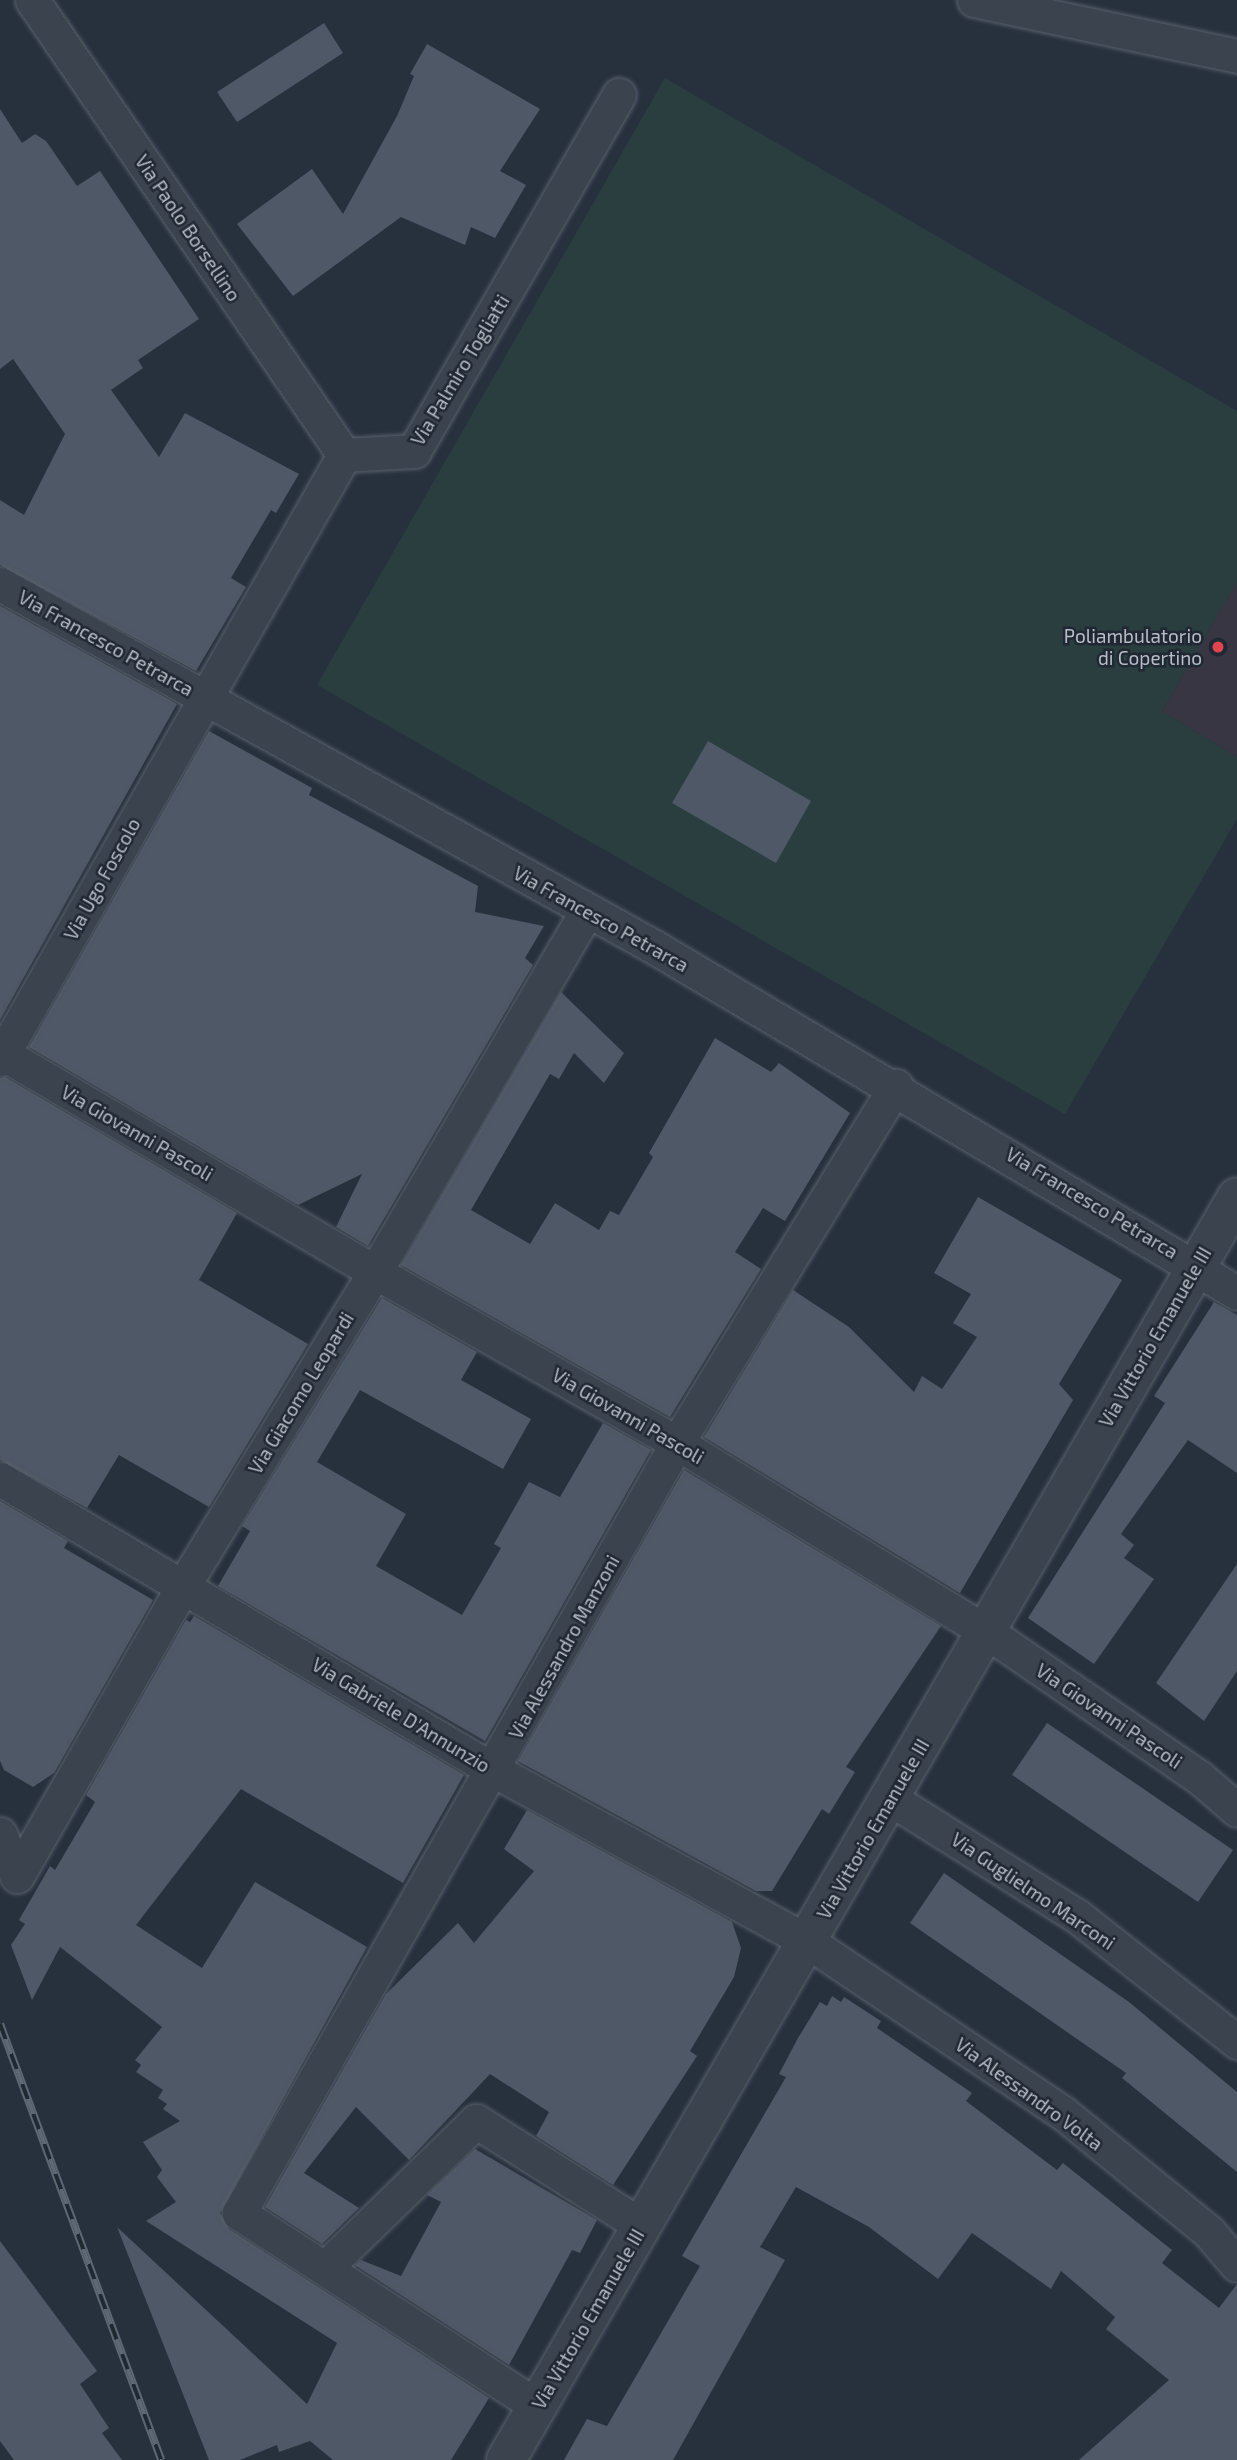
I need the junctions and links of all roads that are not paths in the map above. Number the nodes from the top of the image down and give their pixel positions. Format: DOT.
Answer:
graph roads {
  1 [pos="32,0"];
  2 [pos="974,0"];
  3 [pos="1237,56"];
  4 [pos="619,95"];
  5 [pos="344,455"];
  6 [pos="0,584"];
  7 [pos="204,698"];
  8 [pos="586,912"];
  9 [pos="1,1055"];
  10 [pos="896,1086"];
  11 [pos="1237,1197"];
  12 [pos="1196,1265"];
  13 [pos="375,1272"];
  14 [pos="1237,1293"];
  15 [pos="677,1443"];
  16 [pos="0,1479"];
  17 [pos="183,1586"];
  18 [pos="987,1632"];
  19 [pos="495,1771"];
  20 [pos="891,1798"];
  21 [pos="1237,1810"];
  22 [pos="0,1834"];
  23 [pos="807,1941"];
  24 [pos="1237,2042"];
  25 [pos="642,2226"];
  26 [pos="1237,2265"];
  27 [pos="325,2268"];
  28 [pos="537,2406"];
  29 [pos="506,2460"];
  1 -- 5 [label="street, Via Paolo Borsellino"];
  2 -- 3 [label="street"];
  4 -- 5 [label="street, Via Palmiro Togliatti"];
  5 -- 7 [label="street"];
  6 -- 7 [label="street, Via Francesco Petrarca"];
  7 -- 8 [label="street, Via Francesco Petrarca"];
  7 -- 9 [label="street, Via Ugo Foscolo"];
  8 -- 10 [label="street, Via Francesco Petrarca"];
  8 -- 13 [label="street, Via Giacomo Leopardi"];
  9 -- 13 [label="street, Via Giovanni Pascoli"];
  10 -- 12 [label="street, Via Francesco Petrarca"];
  10 -- 15 [label="street, Via Alessandro Manzoni"];
  11 -- 12 [label="street, Via Vittorio Emanuele III"];
  12 -- 14 [label="street, Via Francesco Petrarca"];
  12 -- 18 [label="street, Via Vittorio Emanuele III"];
  13 -- 15 [label="street, Via Giovanni Pascoli"];
  13 -- 17 [label="street, Via Giacomo Leopardi"];
  15 -- 18 [label="street, Via Giovanni Pascoli"];
  15 -- 19 [label="street, Via Alessandro Manzoni"];
  16 -- 17 [label="street, Via Gabriele D'Annunzio"];
  17 -- 19 [label="street, Via Gabriele D'Annunzio"];
  17 -- 22 [label="street, Via Giacomo Leopardi"];
  18 -- 20 [label="street, Via Vittorio Emanuele III"];
  18 -- 21 [label="street, Via Giovanni Pascoli"];
  19 -- 23 [label="street, Via Gabriele D'Annunzio"];
  19 -- 27 [label="street, Via Alessandro Manzoni"];
  20 -- 23 [label="street, Via Vittorio Emanuele III"];
  20 -- 24 [label="street, Via Guglielmo Marconi"];
  23 -- 25 [label="street, Via Vittorio Emanuele III"];
  23 -- 26 [label="street, Via Alessandro Volta"];
  25 -- 27 [label="street"];
  25 -- 28 [label="street, Via Vittorio Emanuele III"];
  27 -- 28 [label="street"];
  28 -- 29 [label="street, Via Vittorio Emanuele III"];
}
